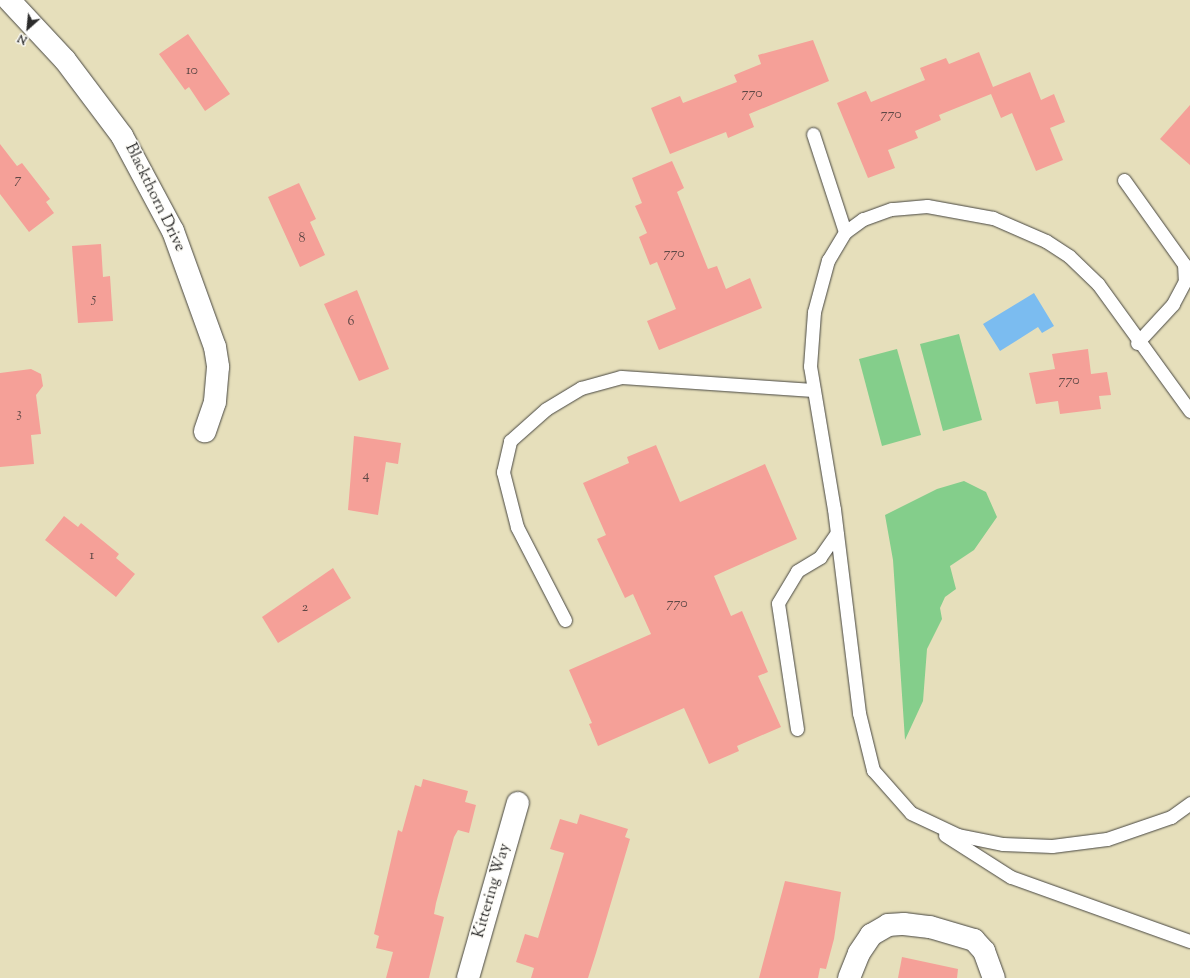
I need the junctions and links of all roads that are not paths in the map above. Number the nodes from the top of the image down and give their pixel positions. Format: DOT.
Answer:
graph roads {
  1 [pos="9,0"];
  2 [pos="813,134"];
  3 [pos="1124,180"];
  4 [pos="845,232"];
  5 [pos="1138,343"];
  6 [pos="814,390"];
  7 [pos="1190,411"];
  8 [pos="205,431"];
  9 [pos="837,533"];
  10 [pos="565,620"];
  11 [pos="797,729"];
  12 [pos="518,803"];
  13 [pos="1190,803"];
  14 [pos="911,814"];
  15 [pos="1190,940"];
  16 [pos="468,978"];
  17 [pos="849,978"];
  18 [pos="994,978"];
  1 -- 8 [label="street, Blackthorn Drive"];
  2 -- 4 [label="lane"];
  3 -- 5 [label="lane"];
  4 -- 5 [label="lane"];
  4 -- 6 [label="lane"];
  5 -- 7 [label="lane"];
  6 -- 9 [label="lane"];
  6 -- 10 [label="lane"];
  9 -- 11 [label="lane"];
  9 -- 14 [label="lane"];
  12 -- 16 [label="street, Kittering Way"];
  13 -- 14 [label="lane"];
  14 -- 15 [label="lane"];
  17 -- 18 [label="street"];
}
